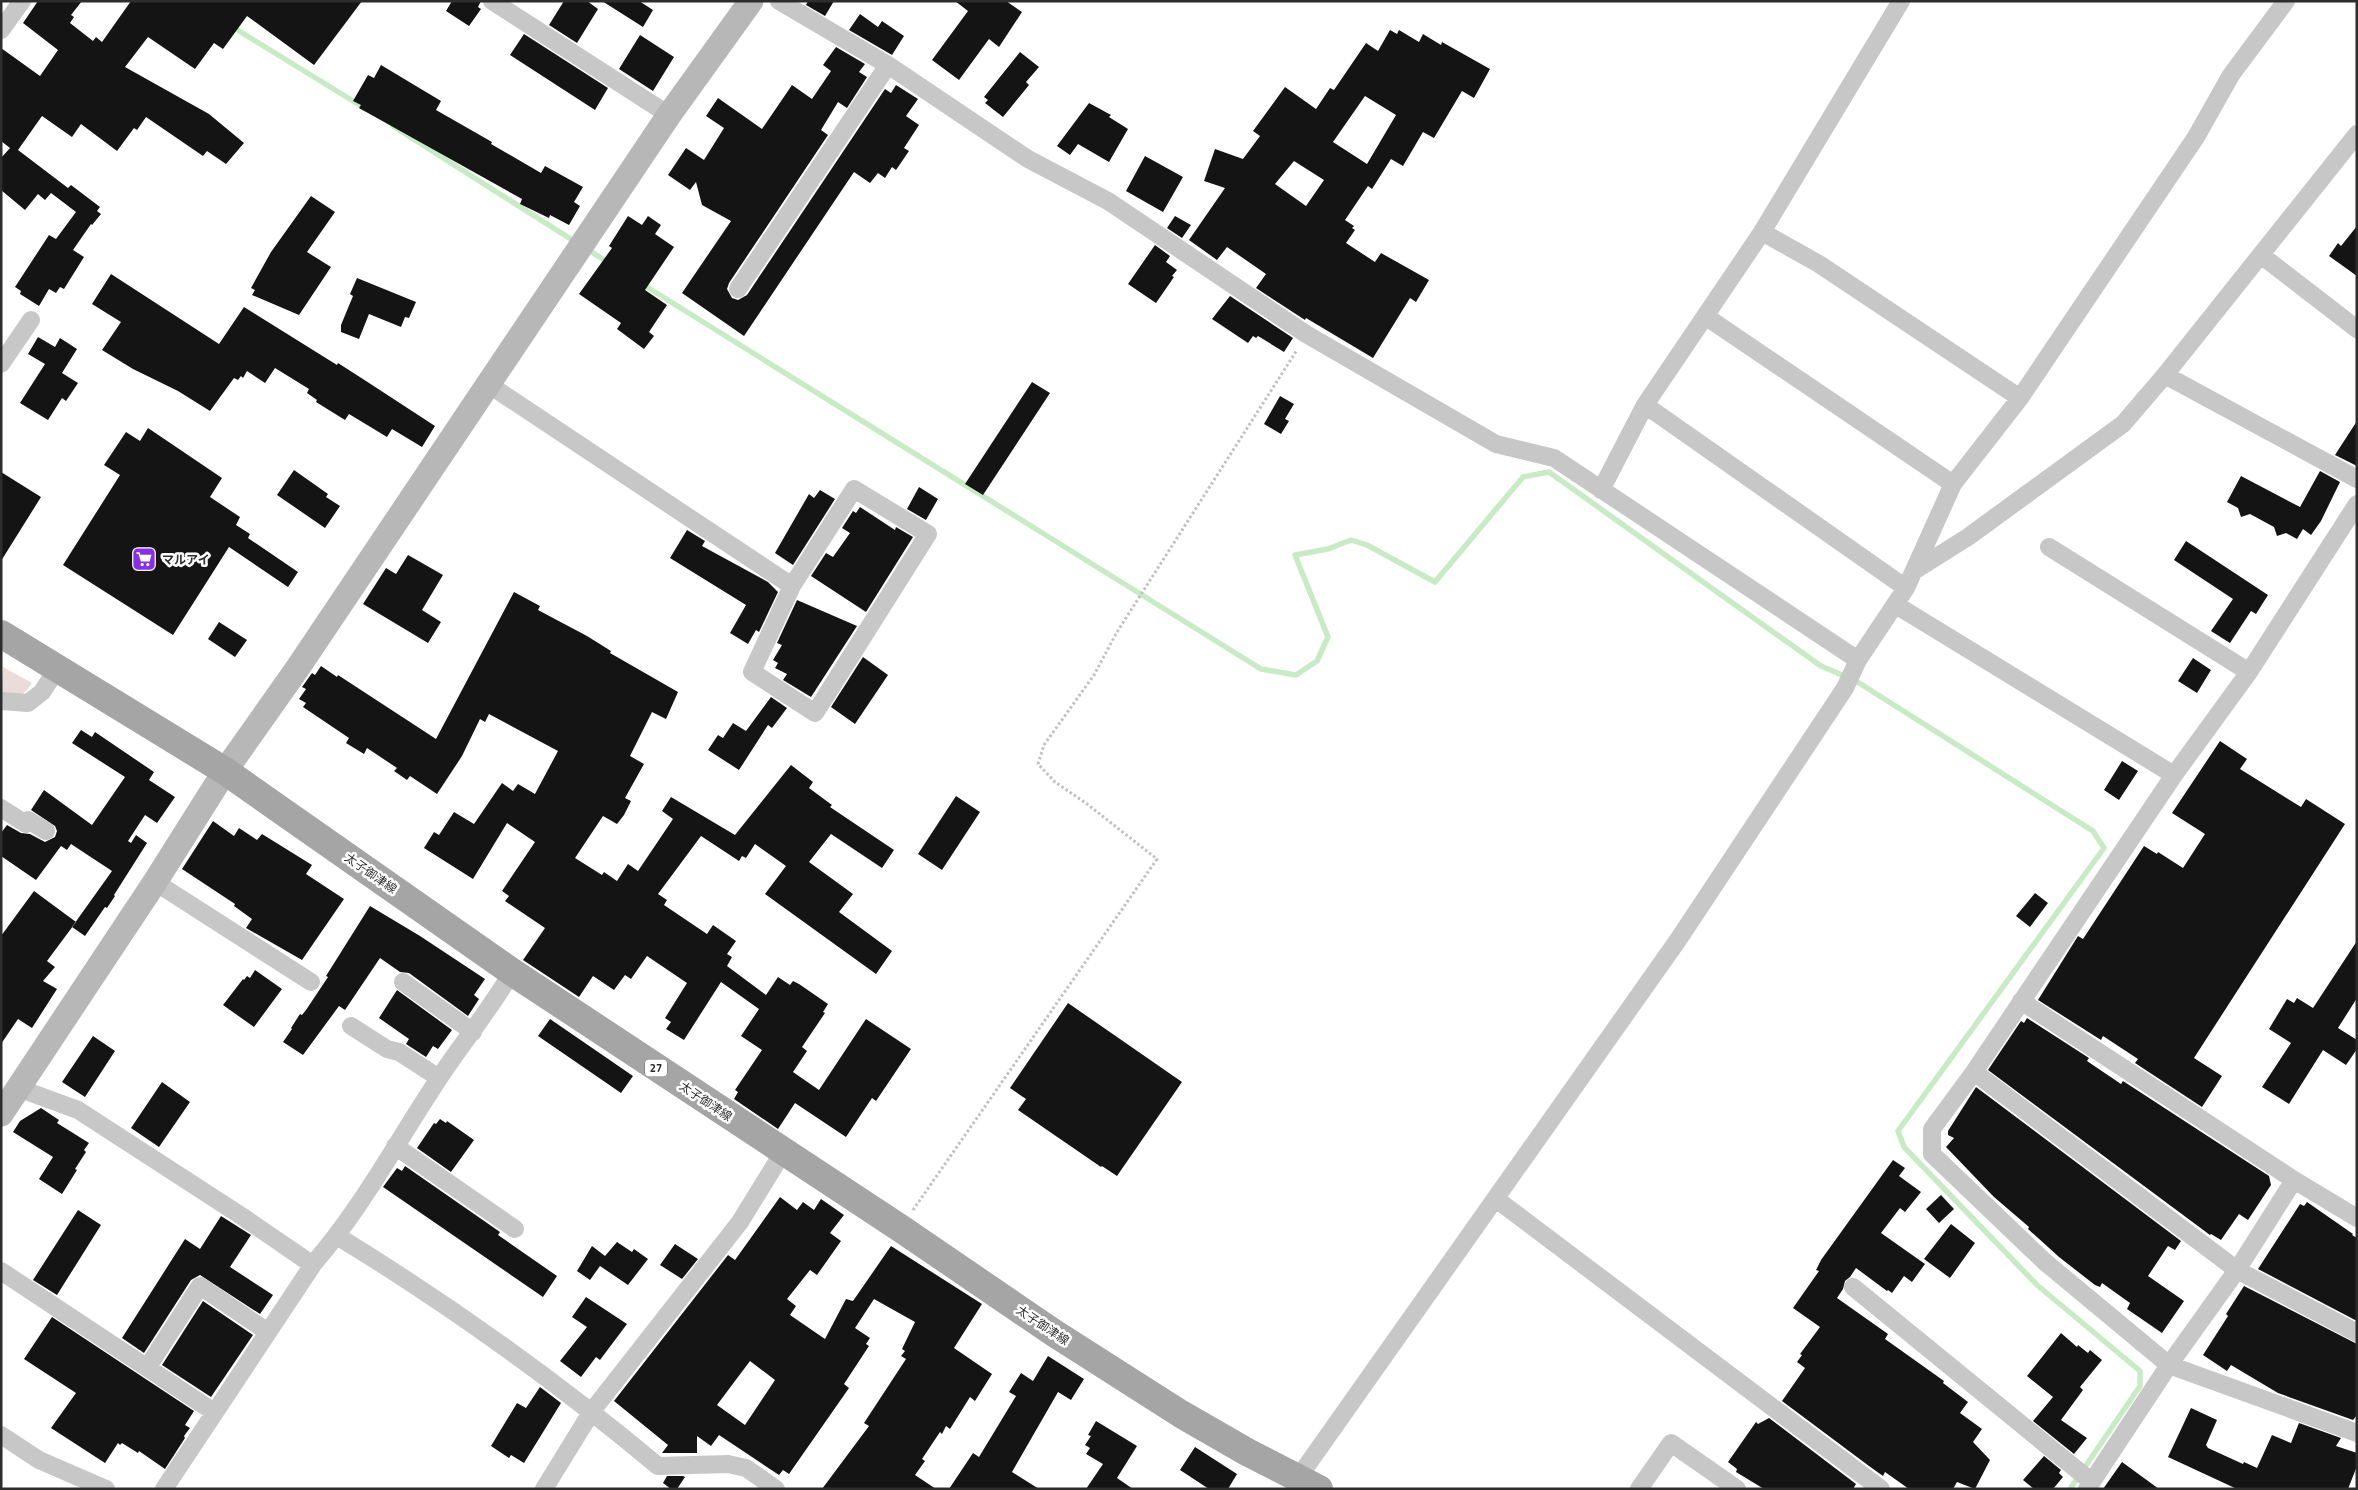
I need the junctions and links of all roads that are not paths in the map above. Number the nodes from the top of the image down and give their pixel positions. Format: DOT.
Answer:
graph roads {
  1 [pos="22,1"];
  2 [pos="492,1"];
  3 [pos="751,1"];
  4 [pos="779,1"];
  5 [pos="1901,1"];
  6 [pos="2286,1"];
  7 [pos="1,30"];
  8 [pos="888,65"];
  9 [pos="669,115"];
  10 [pos="2357,134"];
  11 [pos="1762,232"];
  12 [pos="2261,255"];
  13 [pos="738,289"];
  14 [pos="1705,316"];
  15 [pos="30,320"];
  16 [pos="2357,329"];
  17 [pos="1,364"];
  18 [pos="2165,375"];
  19 [pos="488,384"];
  20 [pos="2020,398"];
  21 [pos="1645,405"];
  22 [pos="2357,480"];
  23 [pos="1954,484"];
  24 [pos="1601,490"];
  25 [pos="2357,504"];
  26 [pos="2048,547"];
  27 [pos="1913,571"];
  28 [pos="792,586"];
  29 [pos="1906,588"];
  30 [pos="1896,605"];
  31 [pos="1,634"];
  32 [pos="1858,660"];
  33 [pos="57,669"];
  34 [pos="2249,672"];
  35 [pos="1,701"];
  36 [pos="224,771"];
  37 [pos="2174,775"];
  38 [pos="1,808"];
  39 [pos="46,831"];
  40 [pos="155,882"];
  41 [pos="512,972"];
  42 [pos="311,982"];
  43 [pos="403,982"];
  44 [pos="2021,1000"];
  45 [pos="351,1026"];
  46 [pos="473,1032"];
  47 [pos="1974,1072"];
  48 [pos="439,1078"];
  49 [pos="18,1088"];
  50 [pos="2,1112"];
  51 [pos="395,1146"];
  52 [pos="783,1152"];
  53 [pos="2294,1180"];
  54 [pos="1496,1198"];
  55 [pos="2357,1218"];
  56 [pos="515,1229"];
  57 [pos="337,1236"];
  58 [pos="314,1262"];
  59 [pos="2237,1270"];
  60 [pos="1,1271"];
  61 [pos="1853,1287"];
  62 [pos="268,1332"];
  63 [pos="2357,1333"];
  64 [pos="2169,1365"];
  65 [pos="147,1368"];
  66 [pos="592,1411"];
  67 [pos="214,1412"];
  68 [pos="2357,1433"];
  69 [pos="1,1435"];
  70 [pos="1303,1485"];
  71 [pos="2090,1485"];
  72 [pos="106,1489"];
  73 [pos="164,1489"];
  74 [pos="544,1489"];
  75 [pos="776,1489"];
  76 [pos="1639,1489"];
  77 [pos="1737,1489"];
  78 [pos="1881,1489"];
  1 -- 7 [label="street"];
  2 -- 9 [label="street"];
  3 -- 9 [label="street"];
  4 -- 8 [label="street"];
  5 -- 11 [label="street"];
  6 -- 20 [label="street"];
  8 -- 13 [label="street"];
  8 -- 24 [label="street"];
  9 -- 19 [label="street"];
  10 -- 12 [label="street"];
  11 -- 14 [label="street"];
  11 -- 20 [label="street"];
  12 -- 16 [label="street"];
  12 -- 18 [label="street"];
  14 -- 21 [label="street"];
  14 -- 23 [label="street"];
  15 -- 17 [label="street"];
  18 -- 22 [label="street"];
  18 -- 27 [label="street"];
  19 -- 28 [label="street"];
  19 -- 36 [label="street"];
  20 -- 23 [label="street"];
  21 -- 24 [label="street"];
  21 -- 29 [label="street"];
  23 -- 27 [label="street"];
  24 -- 32 [label="street"];
  25 -- 34 [label="street"];
  26 -- 34 [label="street"];
  27 -- 29 [label="street"];
  28 -- 28 [label="street"];
  29 -- 30 [label="street"];
  30 -- 32 [label="street"];
  30 -- 37 [label="street"];
  31 -- 33 [label="main road, 太子御津線 / 27"];
  32 -- 54 [label="street"];
  33 -- 35 [label="street"];
  33 -- 36 [label="main road, 太子御津線 / 27"];
  34 -- 37 [label="street"];
  36 -- 40 [label="street"];
  36 -- 41 [label="main road, 太子御津線 / 27"];
  37 -- 44 [label="street"];
  38 -- 39 [label="street"];
  40 -- 42 [label="street"];
  40 -- 49 [label="street"];
  41 -- 46 [label="street"];
  41 -- 52 [label="main road, 太子御津線 / 27"];
  43 -- 46 [label="street"];
  44 -- 47 [label="street"];
  44 -- 53 [label="street"];
  45 -- 48 [label="street"];
  46 -- 48 [label="street"];
  47 -- 59 [label="street"];
  47 -- 64 [label="street"];
  48 -- 51 [label="street"];
  49 -- 50 [label="street"];
  49 -- 58 [label="street"];
  51 -- 56 [label="street"];
  51 -- 57 [label="street"];
  52 -- 66 [label="street"];
  52 -- 70 [label="main road, 太子御津線 / 27"];
  53 -- 55 [label="street"];
  53 -- 59 [label="street"];
  54 -- 70 [label="street"];
  54 -- 78 [label="street"];
  57 -- 58 [label="street"];
  57 -- 66 [label="street"];
  58 -- 62 [label="street"];
  59 -- 63 [label="street"];
  59 -- 64 [label="street"];
  60 -- 65 [label="street"];
  61 -- 71 [label="street"];
  62 -- 65 [label="street"];
  62 -- 67 [label="street"];
  64 -- 68 [label="street"];
  64 -- 71 [label="street"];
  65 -- 67 [label="street"];
  66 -- 74 [label="street"];
  66 -- 75 [label="street"];
  67 -- 73 [label="street"];
  69 -- 72 [label="street"];
  76 -- 77 [label="street"];
}
